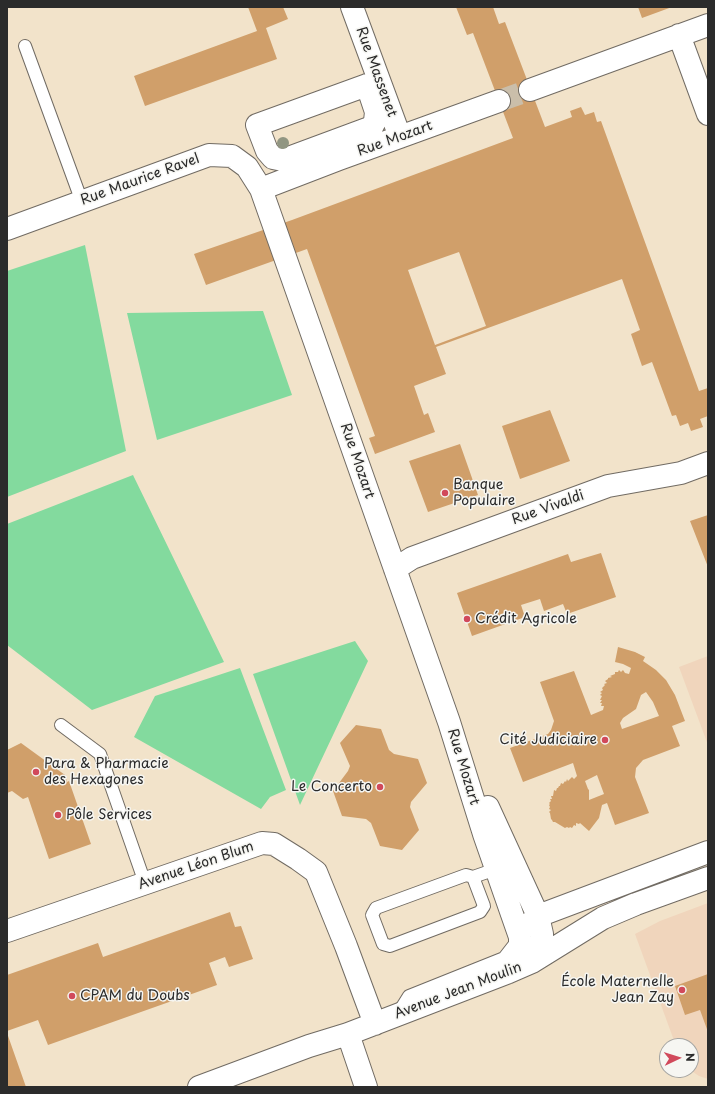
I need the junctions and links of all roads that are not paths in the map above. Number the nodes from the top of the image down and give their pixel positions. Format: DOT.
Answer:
graph roads {
  1 [pos="352,7"];
  2 [pos="708,25"];
  3 [pos="679,35"];
  4 [pos="25,46"];
  5 [pos="530,90"];
  6 [pos="499,101"];
  7 [pos="708,114"];
  8 [pos="257,125"];
  9 [pos="400,137"];
  10 [pos="261,189"];
  11 [pos="82,202"];
  12 [pos="7,229"];
  13 [pos="708,464"];
  14 [pos="395,570"];
  15 [pos="449,722"];
  16 [pos="61,725"];
  17 [pos="708,852"];
  18 [pos="496,869"];
  19 [pos="473,877"];
  20 [pos="708,878"];
  21 [pos="152,881"];
  22 [pos="538,916"];
  23 [pos="7,931"];
  24 [pos="520,938"];
  25 [pos="532,962"];
  26 [pos="509,972"];
  27 [pos="396,1016"];
  28 [pos="375,1024"];
  29 [pos="348,1034"];
  30 [pos="199,1087"];
  31 [pos="366,1087"];
  1 -- 9 [label="street, Rue Massenet"];
  2 -- 3 [label="street"];
  3 -- 5 [label="street"];
  3 -- 7 [label="street"];
  4 -- 11 [label="lane"];
  6 -- 9 [label="street, Rue Mozart"];
  8 -- 8 [label="street"];
  9 -- 10 [label="street, Rue Mozart"];
  10 -- 11 [label="street, Rue Maurice Ravel"];
  10 -- 14 [label="street, Rue Mozart"];
  11 -- 12 [label="street, Rue Maurice Ravel"];
  13 -- 14 [label="street, Rue Vivaldi"];
  14 -- 15 [label="street, Rue Mozart"];
  15 -- 18 [label="street, Rue Mozart"];
  15 -- 22 [label="street"];
  16 -- 21 [label="lane"];
  17 -- 22 [label="street"];
  18 -- 19 [label="lane"];
  18 -- 24 [label="street, Rue Mozart"];
  19 -- 19 [label="lane"];
  20 -- 25 [label="street, Avenue Jean Moulin"];
  21 -- 23 [label="street, Avenue Léon Blum"];
  21 -- 28 [label="street, Avenue Léon Blum"];
  22 -- 24 [label="street"];
  22 -- 25 [label="street"];
  24 -- 26 [label="street, Rue Mozart"];
  24 -- 27 [label="lane"];
  25 -- 26 [label="street, Avenue Jean Moulin"];
  26 -- 27 [label="street, Avenue Jean Moulin"];
  27 -- 28 [label="street, Avenue Jean Moulin"];
  28 -- 29 [label="street, Avenue Jean Moulin"];
  29 -- 30 [label="street, Avenue Jean Moulin"];
  29 -- 31 [label="street"];
}
